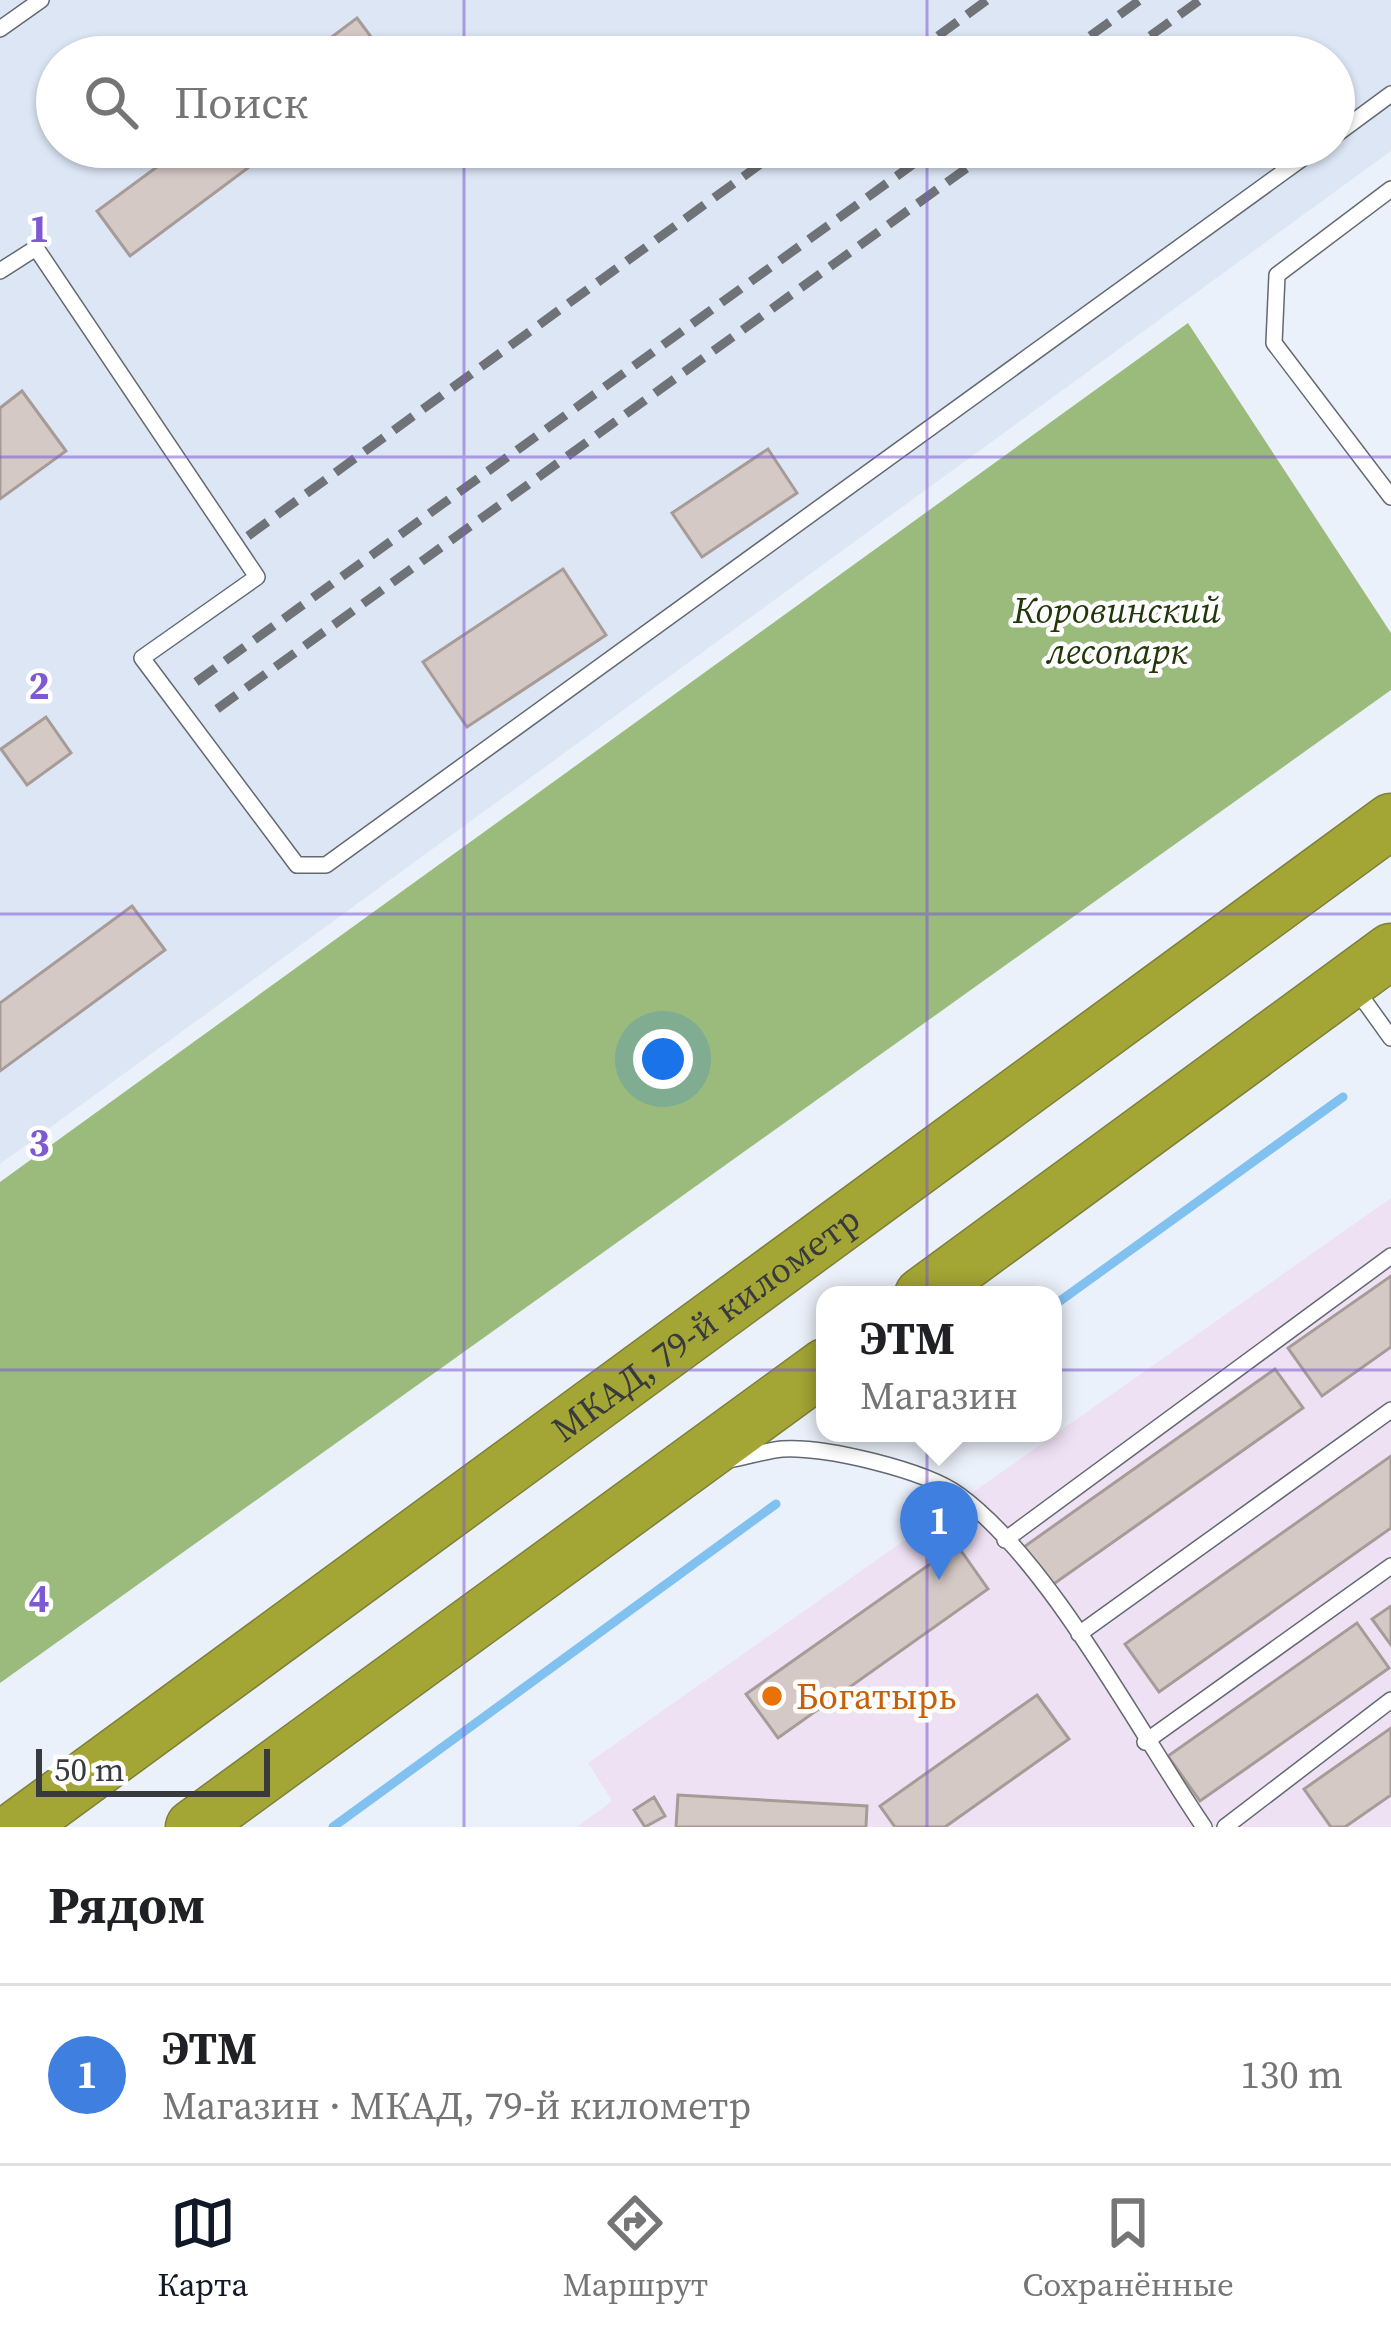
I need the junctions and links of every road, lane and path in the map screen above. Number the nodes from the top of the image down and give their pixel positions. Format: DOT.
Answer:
graph roads {
  1 [pos="40,0"];
  2 [pos="0,29"];
  3 [pos="1391,94"];
  4 [pos="1355,121"];
  5 [pos="1289,168"];
  6 [pos="1391,189"];
  7 [pos="0,271"];
  8 [pos="1390,492"];
  9 [pos="1391,821"];
  10 [pos="1371,966"];
  11 [pos="1391,1038"];
  12 [pos="1391,1256"];
  13 [pos="934,1286"];
  14 [pos="816,1373"];
  15 [pos="1391,1410"];
  16 [pos="684,1470"];
  17 [pos="1005,1540"];
  18 [pos="1391,1566"];
  19 [pos="1079,1634"];
  20 [pos="1391,1700"];
  21 [pos="1145,1742"];
  22 [pos="18,1827"];
  23 [pos="193,1827"];
  24 [pos="1204,1827"];
  25 [pos="1225,1827"];
  1 -- 2 [label="lane"];
  3 -- 4 [label="lane"];
  5 -- 7 [label="lane"];
  6 -- 8 [label="lane"];
  9 -- 22 [label="highway, МКАД, 79-й километр"];
  10 -- 11 [label="lane"];
  10 -- 13 [label="highway"];
  12 -- 17 [label="lane"];
  14 -- 16 [label="highway"];
  15 -- 19 [label="lane"];
  16 -- 17 [label="lane"];
  16 -- 23 [label="highway"];
  17 -- 19 [label="lane"];
  18 -- 21 [label="lane"];
  19 -- 21 [label="lane"];
  20 -- 25 [label="lane"];
  21 -- 24 [label="lane"];
}
